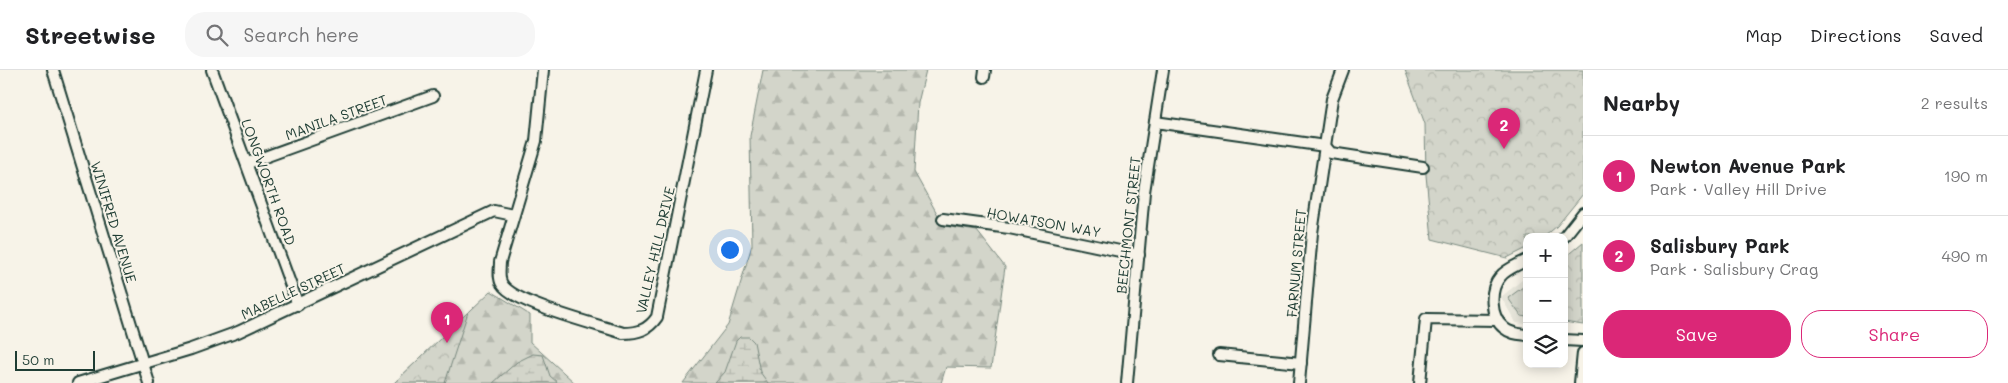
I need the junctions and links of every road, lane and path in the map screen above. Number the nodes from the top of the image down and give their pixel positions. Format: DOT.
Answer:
graph roads {
  1 [pos="53,70"];
  2 [pos="212,70"];
  3 [pos="543,70"];
  4 [pos="706,70"];
  5 [pos="1163,70"];
  6 [pos="1340,72"];
  7 [pos="433,96"];
  8 [pos="1154,122"];
  9 [pos="1325,146"];
  10 [pos="248,163"];
  11 [pos="1423,167"];
  12 [pos="1583,214"];
  13 [pos="513,215"];
  14 [pos="943,219"];
  15 [pos="1567,233"];
  16 [pos="1139,255"];
  17 [pos="1523,262"];
  18 [pos="298,305"];
  19 [pos="1498,320"];
  20 [pos="1523,334"];
  21 [pos="1568,340"];
  22 [pos="1583,342"];
  23 [pos="1583,353"];
  24 [pos="1219,355"];
  25 [pos="1301,363"];
  26 [pos="143,364"];
  27 [pos="78,383"];
  28 [pos="149,383"];
  29 [pos="1127,383"];
  30 [pos="1299,383"];
  31 [pos="1420,383"];
  32 [pos="1580,383"];
  1 -- 26 [label="street, WINIFRED AVENUE"];
  2 -- 10 [label="street, LONGWORTH ROAD"];
  3 -- 13 [label="street"];
  4 -- 13 [label="street, VALLEY HILL DRIVE"];
  5 -- 8 [label="street, BEECHMONT STREET"];
  6 -- 9 [label="street, FARNUM STREET"];
  7 -- 10 [label="street, MANILA STREET"];
  8 -- 9 [label="street"];
  8 -- 16 [label="street, BEECHMONT STREET"];
  9 -- 11 [label="street"];
  9 -- 25 [label="street, FARNUM STREET"];
  10 -- 18 [label="street, LONGWORTH ROAD"];
  12 -- 15 [label="street"];
  13 -- 18 [label="street, MABELLE STREET"];
  14 -- 16 [label="street, HOWATSON WAY"];
  16 -- 29 [label="street, BEECHMONT STREET"];
  17 -- 19 [label="street"];
  18 -- 26 [label="street, MABELLE STREET"];
  19 -- 20 [label="street"];
  19 -- 31 [label="street"];
  21 -- 22 [label="street"];
  23 -- 32 [label="street"];
  24 -- 25 [label="street"];
  25 -- 30 [label="street, FARNUM STREET"];
  26 -- 27 [label="street, MABELLE STREET"];
  26 -- 28 [label="street, WINIFRED AVENUE"];
}
